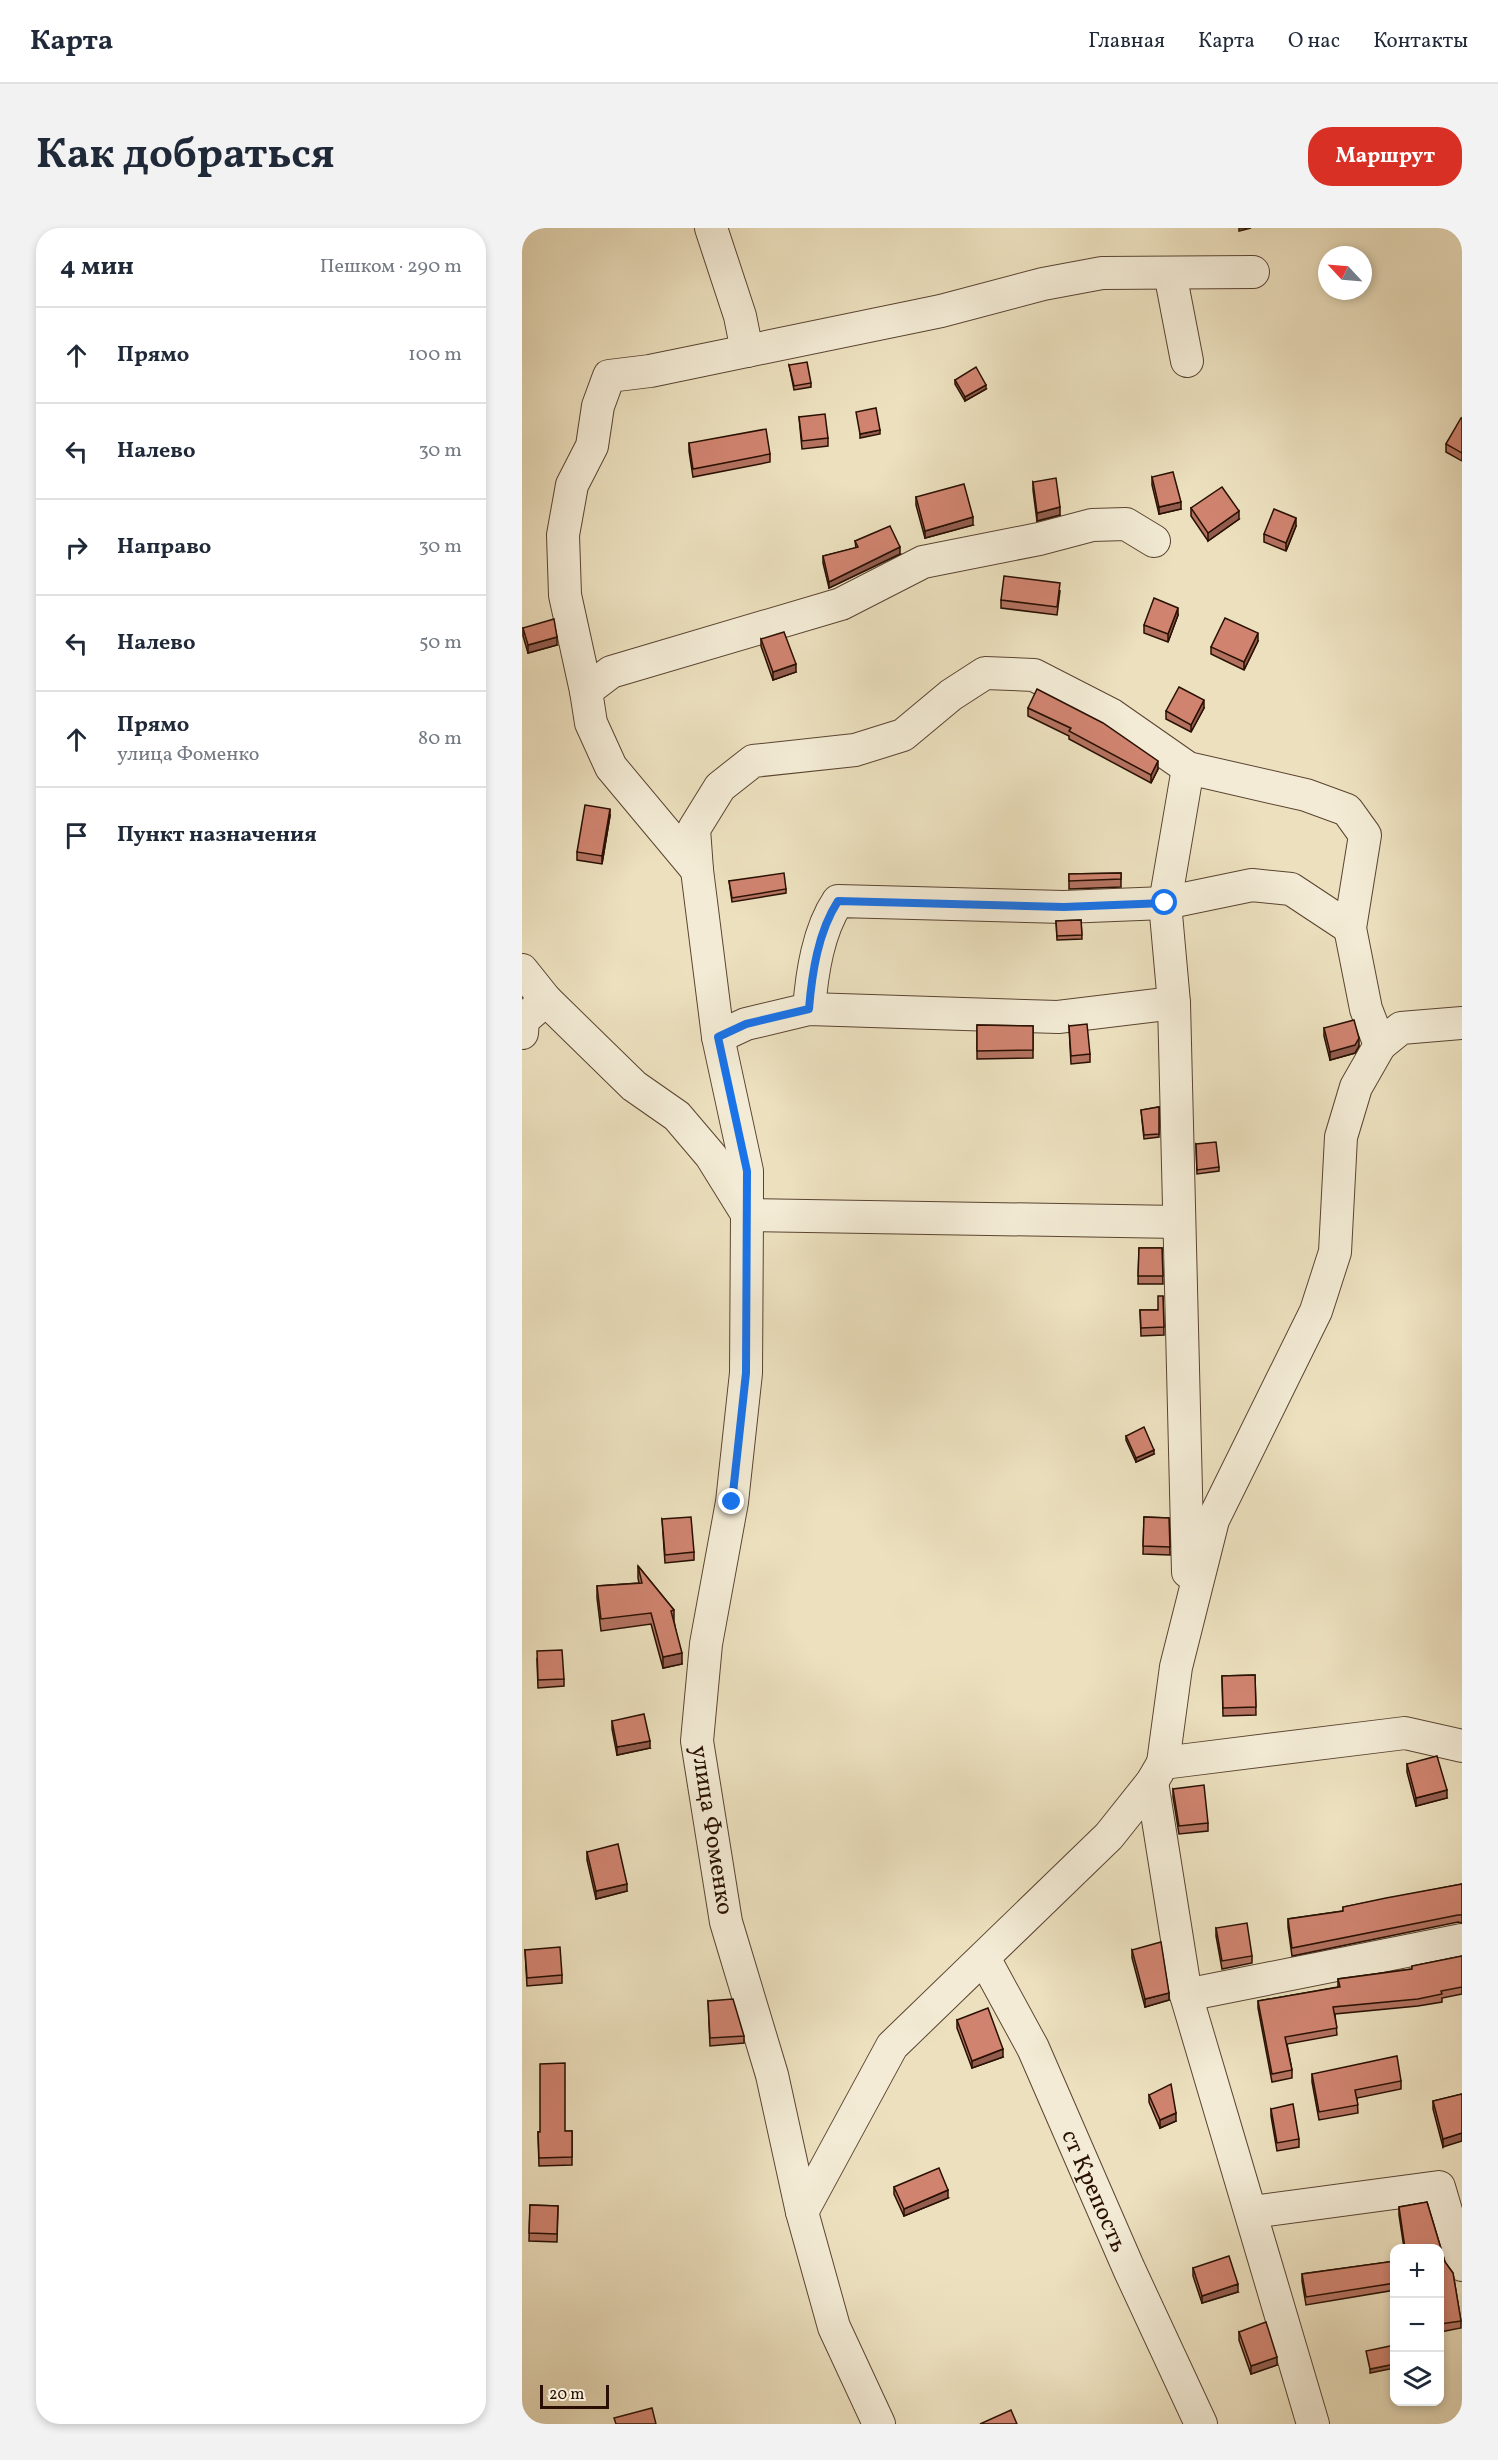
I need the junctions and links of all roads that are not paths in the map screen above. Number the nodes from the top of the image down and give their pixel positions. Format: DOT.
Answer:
graph roads {
  1 [pos="711,228"];
  2 [pos="1253,272"];
  3 [pos="1170,273"];
  4 [pos="747,351"];
  5 [pos="1187,361"];
  6 [pos="1154,541"];
  7 [pos="586,691"];
  8 [pos="1188,768"];
  9 [pos="697,870"];
  10 [pos="1165,903"];
  11 [pos="1350,928"];
  12 [pos="522,970"];
  13 [pos="546,1000"];
  14 [pos="1174,1003"];
  15 [pos="809,1009"];
  16 [pos="1462,1023"];
  17 [pos="522,1033"];
  18 [pos="718,1037"];
  19 [pos="1380,1045"];
  20 [pos="747,1215"];
  21 [pos="1179,1222"];
  22 [pos="1189,1605"];
  23 [pos="1462,1746"];
  24 [pos="1157,1773"];
  25 [pos="1462,1940"];
  26 [pos="984,1958"];
  27 [pos="1186,1995"];
  28 [pos="1450,2185"];
  29 [pos="802,2212"];
  30 [pos="1252,2212"];
  31 [pos="1462,2265"];
  32 [pos="879,2424"];
  33 [pos="1201,2424"];
  34 [pos="1313,2424"];
  1 -- 4 [label="street"];
  2 -- 3 [label="street"];
  3 -- 4 [label="street"];
  3 -- 5 [label="street"];
  4 -- 7 [label="street"];
  6 -- 7 [label="street"];
  7 -- 9 [label="street"];
  8 -- 9 [label="street, улица Фоменко"];
  8 -- 10 [label="street"];
  8 -- 11 [label="street"];
  9 -- 18 [label="street, улица Фоменко"];
  10 -- 11 [label="street"];
  10 -- 14 [label="street"];
  10 -- 15 [label="street"];
  11 -- 19 [label="street"];
  12 -- 13 [label="street"];
  13 -- 17 [label="street"];
  13 -- 20 [label="street"];
  14 -- 15 [label="street"];
  14 -- 21 [label="street"];
  15 -- 18 [label="street"];
  16 -- 19 [label="street"];
  18 -- 20 [label="street, улица Фоменко"];
  19 -- 22 [label="street"];
  20 -- 21 [label="street"];
  20 -- 29 [label="street, улица Фоменко"];
  21 -- 22 [label="street"];
  22 -- 24 [label="street"];
  23 -- 24 [label="street"];
  24 -- 26 [label="street"];
  24 -- 27 [label="street"];
  25 -- 27 [label="street"];
  26 -- 29 [label="street"];
  26 -- 33 [label="street, ст Крепость"];
  27 -- 30 [label="street"];
  28 -- 30 [label="street"];
  28 -- 31 [label="street"];
  29 -- 32 [label="street, улица Фоменко"];
  30 -- 34 [label="street"];
}
